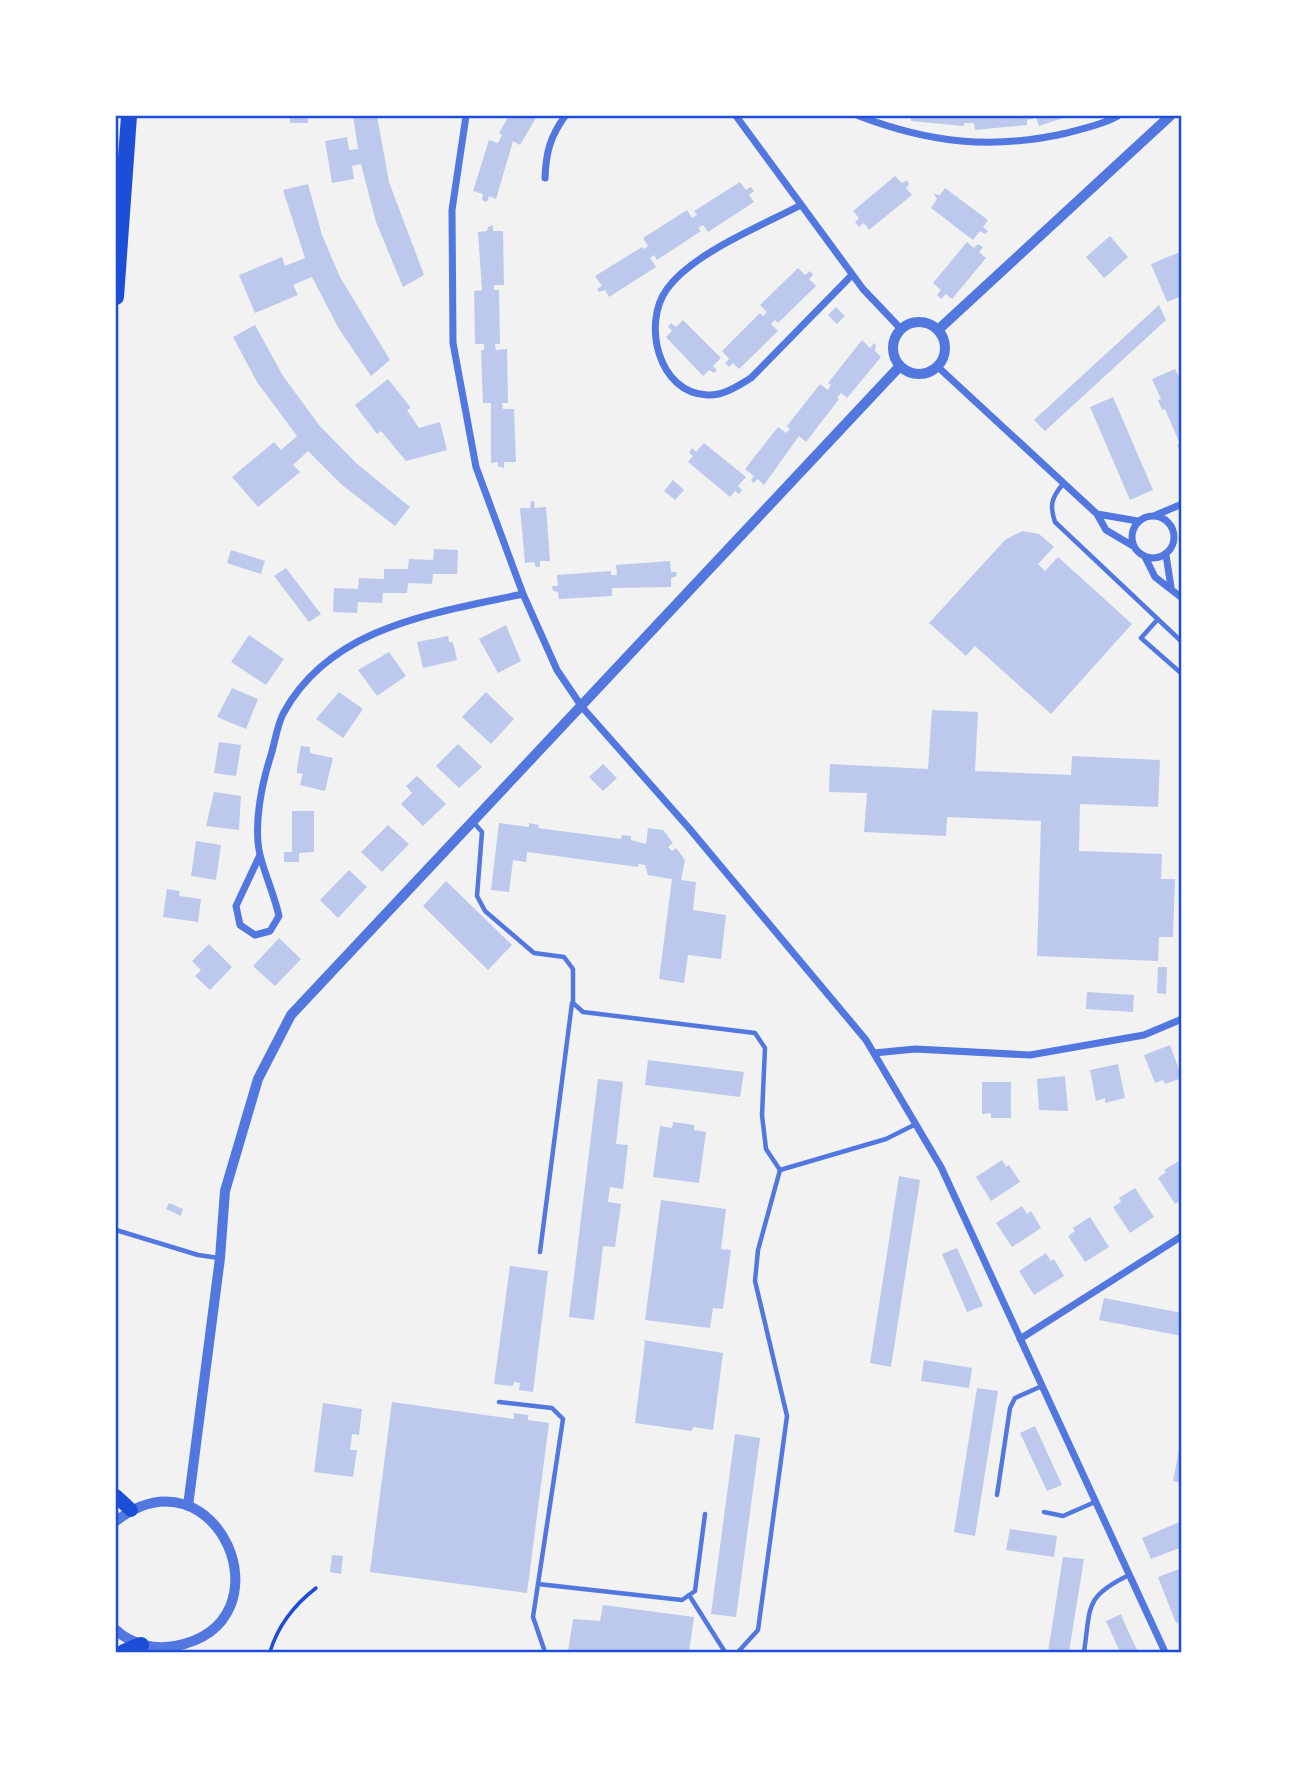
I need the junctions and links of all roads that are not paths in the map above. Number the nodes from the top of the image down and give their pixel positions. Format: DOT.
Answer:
graph roads {
  1 [pos="129,116"];
  2 [pos="466,116"];
  3 [pos="565,116"];
  4 [pos="736,116"];
  5 [pos="859,116"];
  6 [pos="1118,116"];
  7 [pos="1170,116"];
  8 [pos="545,178"];
  9 [pos="799,206"];
  10 [pos="852,275"];
  11 [pos="116,297"];
  12 [pos="901,329"];
  13 [pos="938,330"];
  14 [pos="900,366"];
  15 [pos="938,367"];
  16 [pos="1063,484"];
  17 [pos="1181,505"];
  18 [pos="1097,514"];
  19 [pos="1155,515"];
  20 [pos="1138,521"];
  21 [pos="1133,546"];
  22 [pos="1166,555"];
  23 [pos="1145,557"];
  24 [pos="1171,587"];
  25 [pos="523,594"];
  26 [pos="1181,598"];
  27 [pos="1158,620"];
  28 [pos="1181,642"];
  29 [pos="1181,674"];
  30 [pos="582,706"];
  31 [pos="473,822"];
  32 [pos="260,855"];
  33 [pos="573,1003"];
  34 [pos="1181,1019"];
  35 [pos="874,1054"];
  36 [pos="916,1125"];
  37 [pos="780,1170"];
  38 [pos="116,1230"];
  39 [pos="1181,1236"];
  40 [pos="540,1252"];
  41 [pos="220,1258"];
  42 [pos="1020,1339"];
  43 [pos="1042,1386"];
  44 [pos="499,1402"];
  45 [pos="997,1495"];
  46 [pos="116,1496"];
  47 [pos="1096,1503"];
  48 [pos="188,1506"];
  49 [pos="131,1510"];
  50 [pos="1044,1512"];
  51 [pos="705,1514"];
  52 [pos="116,1521"];
  53 [pos="1129,1575"];
  54 [pos="538,1584"];
  55 [pos="689,1595"];
  56 [pos="116,1630"];
  57 [pos="141,1645"];
  58 [pos="192,1648"];
  59 [pos="124,1653"];
  60 [pos="545,1653"];
  61 [pos="725,1653"];
  62 [pos="738,1653"];
  63 [pos="1084,1653"];
  64 [pos="1165,1653"];
  1 -- 11 [label="highway"];
  2 -- 25 [label="street"];
  3 -- 8 [label="street"];
  4 -- 9 [label="street"];
  5 -- 6 [label="street"];
  7 -- 13 [label="street"];
  9 -- 10 [label="street"];
  9 -- 10 [label="street"];
  10 -- 12 [label="street"];
  12 -- 13 [label="street"];
  12 -- 14 [label="street"];
  13 -- 15 [label="street"];
  14 -- 15 [label="street"];
  14 -- 30 [label="street"];
  15 -- 16 [label="street"];
  16 -- 18 [label="street"];
  16 -- 27 [label="lane"];
  17 -- 19 [label="street"];
  18 -- 20 [label="street"];
  18 -- 21 [label="street"];
  19 -- 20 [label="street"];
  19 -- 22 [label="street"];
  20 -- 21 [label="street"];
  21 -- 23 [label="street"];
  22 -- 23 [label="street"];
  22 -- 24 [label="street"];
  23 -- 24 [label="street"];
  24 -- 26 [label="street"];
  25 -- 30 [label="street"];
  25 -- 32 [label="street"];
  27 -- 28 [label="lane"];
  27 -- 29 [label="lane"];
  30 -- 31 [label="street"];
  30 -- 35 [label="street"];
  31 -- 33 [label="lane"];
  31 -- 41 [label="street"];
  32 -- 32 [label="street"];
  33 -- 37 [label="lane"];
  33 -- 40 [label="lane"];
  34 -- 35 [label="street"];
  35 -- 36 [label="street"];
  36 -- 37 [label="lane"];
  36 -- 42 [label="street"];
  37 -- 62 [label="lane"];
  38 -- 41 [label="lane"];
  39 -- 42 [label="street"];
  41 -- 48 [label="street"];
  42 -- 43 [label="street"];
  43 -- 45 [label="lane"];
  43 -- 47 [label="street"];
  44 -- 54 [label="lane"];
  46 -- 49 [label="highway"];
  47 -- 50 [label="lane"];
  47 -- 53 [label="street"];
  48 -- 49 [label="street"];
  48 -- 58 [label="street"];
  49 -- 52 [label="street"];
  51 -- 55 [label="lane"];
  53 -- 63 [label="lane"];
  53 -- 64 [label="street"];
  54 -- 55 [label="lane"];
  54 -- 60 [label="lane"];
  55 -- 61 [label="lane"];
  56 -- 57 [label="street"];
  57 -- 58 [label="street"];
  57 -- 59 [label="highway"];
}
